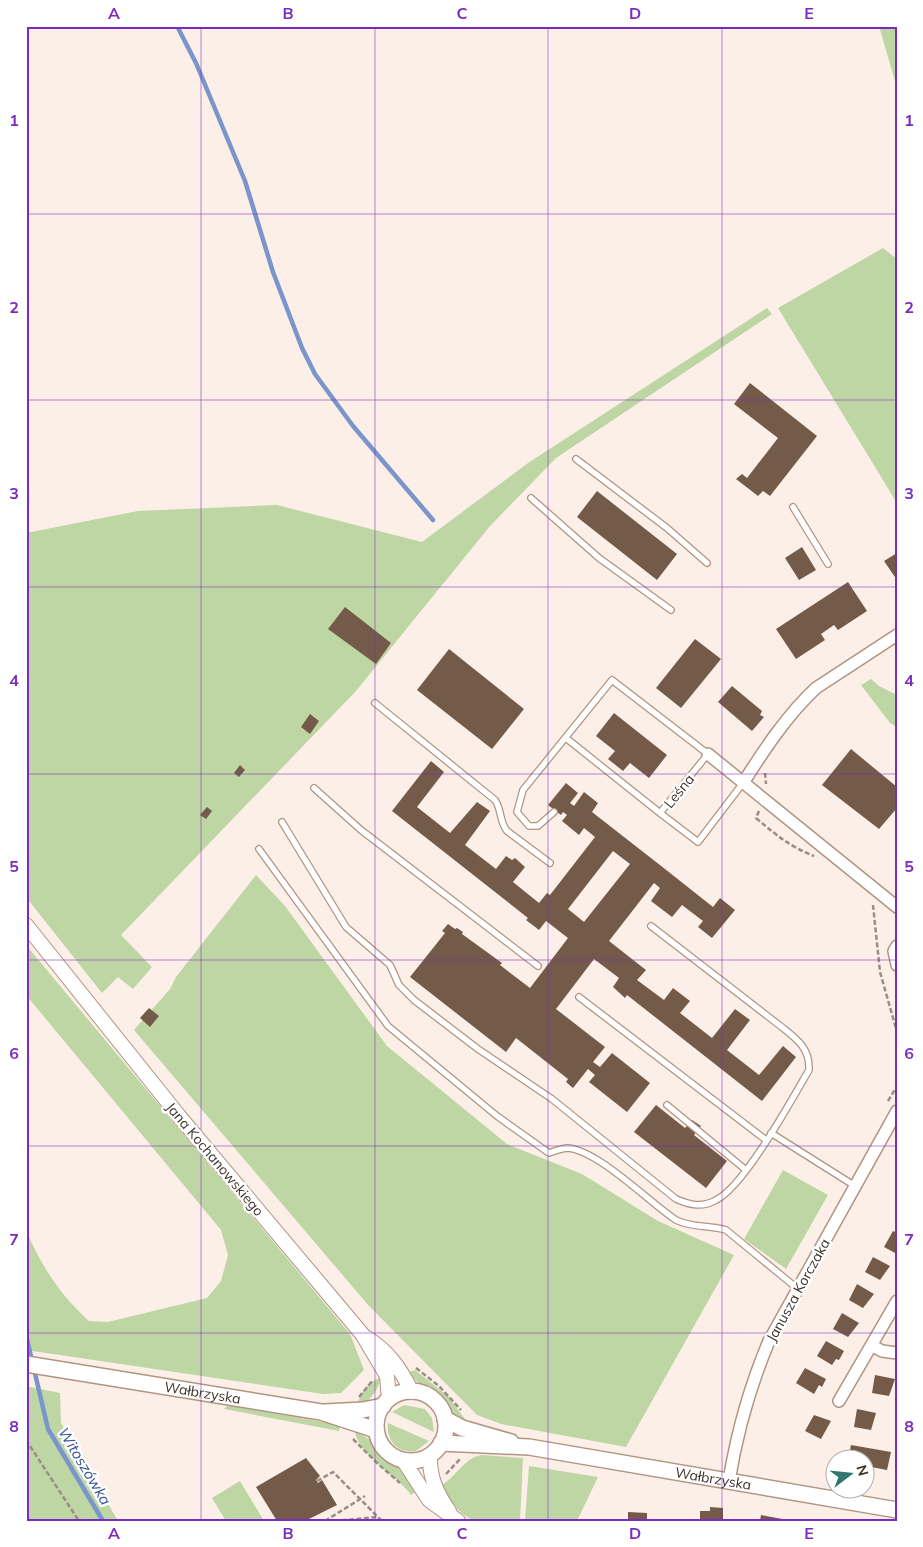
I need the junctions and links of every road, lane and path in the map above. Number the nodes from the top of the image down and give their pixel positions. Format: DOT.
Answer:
graph roads {
  1 [pos="576,459"];
  2 [pos="531,498"];
  3 [pos="793,507"];
  4 [pos="707,563"];
  5 [pos="828,564"];
  6 [pos="670,610"];
  7 [pos="897,635"];
  8 [pos="375,703"];
  9 [pos="566,738"];
  10 [pos="708,754"];
  11 [pos="766,768"];
  12 [pos="743,783"];
  13 [pos="314,788"];
  14 [pos="766,801"];
  15 [pos="554,812"];
  16 [pos="660,813"];
  17 [pos="282,822"];
  18 [pos="259,849"];
  19 [pos="821,862"];
  20 [pos="550,863"];
  21 [pos="866,899"];
  22 [pos="873,905"];
  23 [pos="897,907"];
  24 [pos="881,911"];
  25 [pos="26,925"];
  26 [pos="652,926"];
  27 [pos="897,946"];
  28 [pos="897,964"];
  29 [pos="538,966"];
  30 [pos="579,997"];
  31 [pos="897,1032"];
  32 [pos="667,1105"];
  33 [pos="897,1110"];
  34 [pos="771,1133"];
  35 [pos="766,1140"];
  36 [pos="746,1170"];
  37 [pos="855,1186"];
  38 [pos="798,1289"];
  39 [pos="897,1301"];
  40 [pos="362,1334"];
  41 [pos="873,1346"];
  42 [pos="897,1353"];
  43 [pos="26,1364"];
  44 [pos="402,1372"];
  45 [pos="387,1376"];
  46 [pos="412,1392"];
  47 [pos="839,1401"];
  48 [pos="386,1403"];
  49 [pos="355,1417"];
  50 [pos="445,1420"];
  51 [pos="376,1430"];
  52 [pos="468,1430"];
  53 [pos="26,1440"];
  54 [pos="441,1444"];
  55 [pos="463,1445"];
  56 [pos="529,1448"];
  57 [pos="430,1455"];
  58 [pos="403,1460"];
  59 [pos="317,1481"];
  60 [pos="729,1481"];
  61 [pos="433,1482"];
  62 [pos="401,1483"];
  63 [pos="366,1496"];
  64 [pos="360,1499"];
  65 [pos="897,1510"];
  66 [pos="378,1517"];
  67 [pos="456,1519"];
  68 [pos="79,1521"];
  69 [pos="325,1521"];
  70 [pos="334,1521"];
  71 [pos="382,1521"];
  1 -- 4 [label="lane"];
  2 -- 6 [label="lane"];
  3 -- 5 [label="lane"];
  7 -- 12 [label="street"];
  8 -- 20 [label="lane"];
  9 -- 10 [label="lane"];
  9 -- 15 [label="lane"];
  9 -- 16 [label="lane"];
  10 -- 12 [label="street"];
  10 -- 16 [label="lane, Leśna"];
  11 -- 14 [label="path"];
  12 -- 14 [label="street"];
  12 -- 16 [label="lane, Leśna"];
  13 -- 29 [label="lane"];
  14 -- 19 [label="path"];
  14 -- 23 [label="street"];
  17 -- 36 [label="lane"];
  18 -- 38 [label="lane"];
  21 -- 22 [label="path"];
  22 -- 24 [label="path"];
  22 -- 31 [label="path"];
  25 -- 40 [label="street, Jana Kochanowskiego"];
  26 -- 34 [label="lane"];
  27 -- 28 [label="street"];
  30 -- 35 [label="lane"];
  32 -- 36 [label="lane"];
  33 -- 37 [label="street, Janusza Korczaka"];
  34 -- 35 [label="lane"];
  34 -- 37 [label="lane"];
  35 -- 36 [label="lane"];
  37 -- 38 [label="street, Janusza Korczaka"];
  38 -- 60 [label="street, Janusza Korczaka"];
  39 -- 41 [label="street"];
  40 -- 44 [label="street"];
  40 -- 45 [label="street, Jana Kochanowskiego"];
  41 -- 42 [label="street"];
  41 -- 47 [label="street"];
  43 -- 49 [label="main road, Wałbrzyska"];
  44 -- 46 [label="street"];
  44 -- 52 [label="path"];
  45 -- 48 [label="street, Jana Kochanowskiego"];
  45 -- 49 [label="path"];
  46 -- 48 [label="main road"];
  46 -- 50 [label="main road"];
  48 -- 49 [label="main road"];
  48 -- 51 [label="main road"];
  49 -- 51 [label="main road"];
  49 -- 62 [label="path"];
  50 -- 52 [label="main road, Wałbrzyska"];
  50 -- 54 [label="main road"];
  51 -- 58 [label="main road"];
  52 -- 56 [label="main road, Wałbrzyska"];
  53 -- 68 [label="path"];
  54 -- 55 [label="main road, Wałbrzyska"];
  54 -- 57 [label="main road"];
  55 -- 56 [label="main road, Wałbrzyska"];
  55 -- 61 [label="path"];
  56 -- 60 [label="main road, Wałbrzyska"];
  57 -- 58 [label="main road"];
  57 -- 61 [label="street"];
  58 -- 67 [label="street"];
  59 -- 64 [label="path"];
  60 -- 65 [label="main road, Wałbrzyska"];
  61 -- 67 [label="street"];
  63 -- 64 [label="path"];
  64 -- 66 [label="path"];
  64 -- 69 [label="path"];
  66 -- 70 [label="path"];
  66 -- 71 [label="path"];
}
